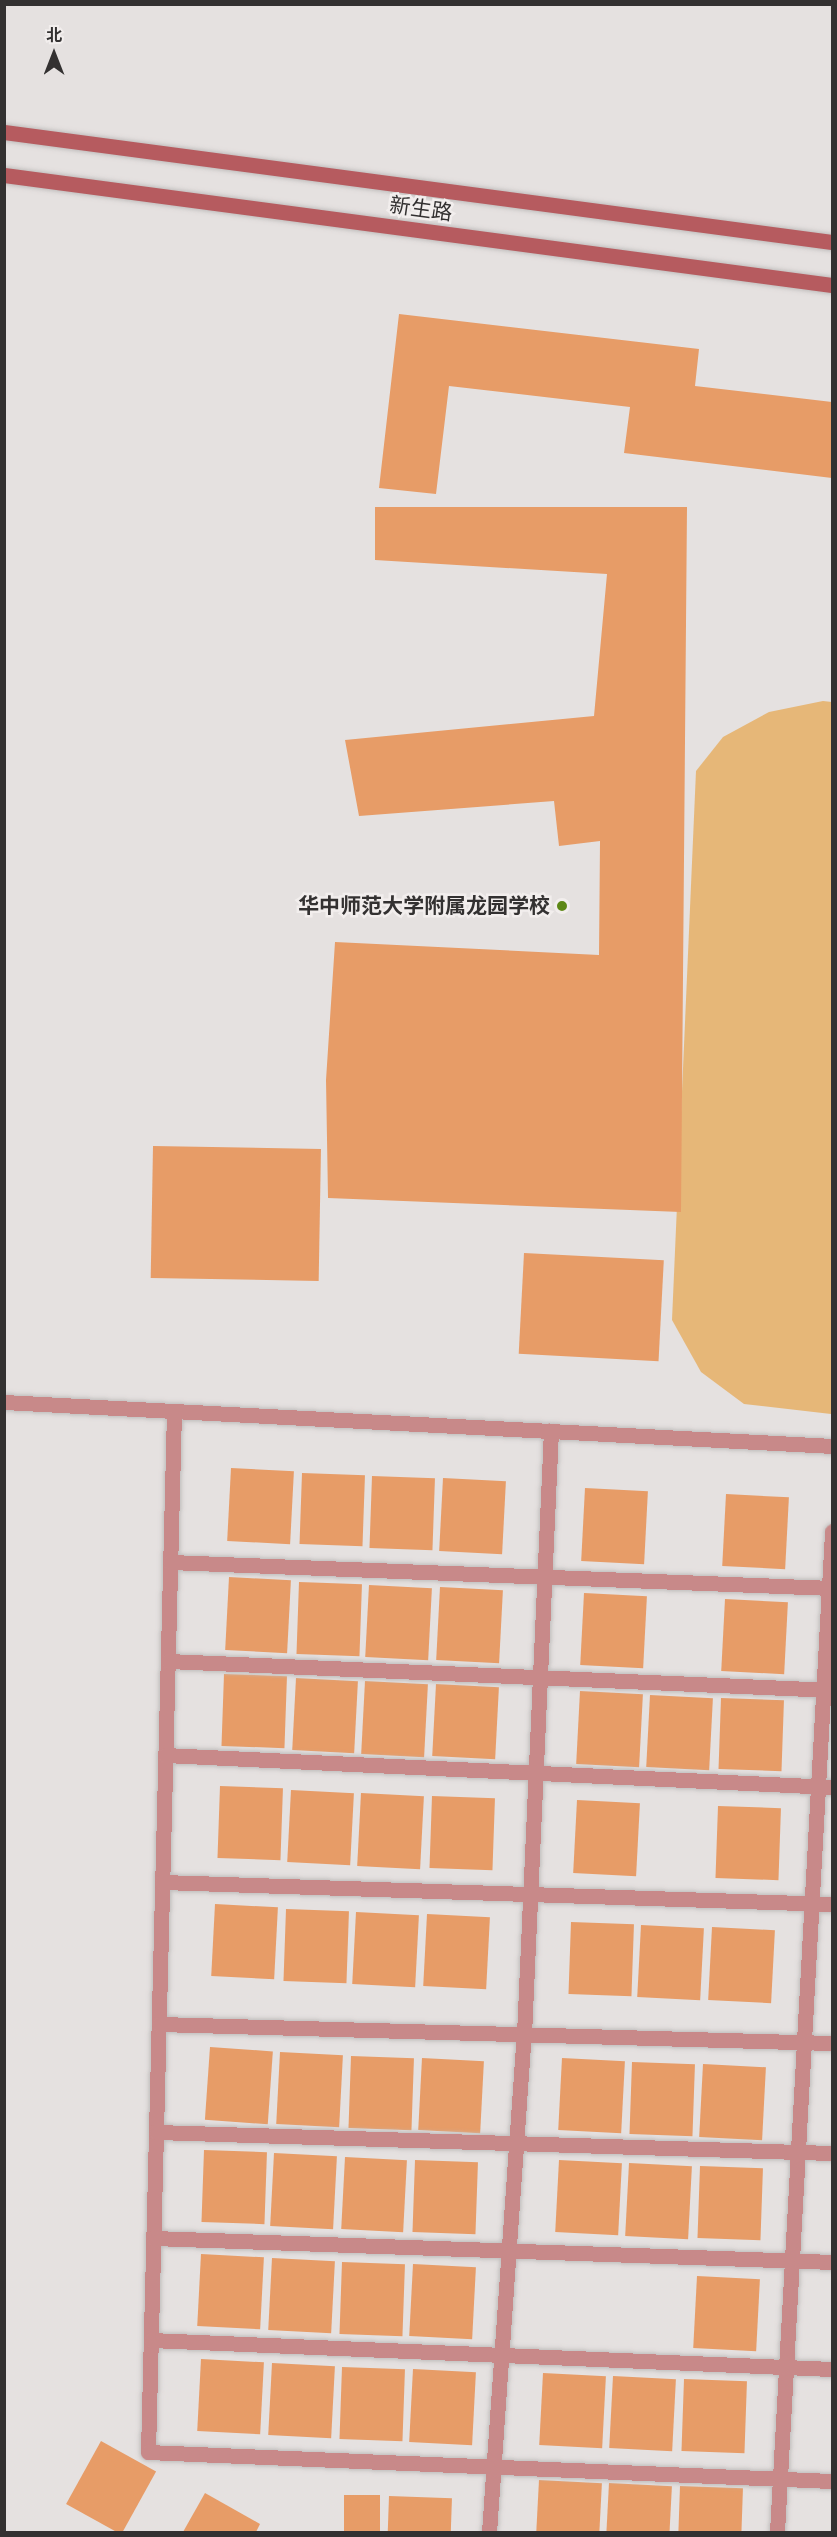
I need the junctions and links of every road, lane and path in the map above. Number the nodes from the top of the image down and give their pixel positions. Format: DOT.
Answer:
graph roads {
  1 [pos="4,132"];
  2 [pos="4,175"];
  3 [pos="832,242"];
  4 [pos="832,285"];
  5 [pos="4,1402"];
  6 [pos="174,1411"];
  7 [pos="551,1431"];
  8 [pos="832,1446"];
  9 [pos="832,1532"];
  10 [pos="170,1562"];
  11 [pos="545,1577"];
  12 [pos="831,1588"];
  13 [pos="168,1661"];
  14 [pos="540,1678"];
  15 [pos="829,1690"];
  16 [pos="165,1755"];
  17 [pos="536,1773"];
  18 [pos="826,1786"];
  19 [pos="162,1882"];
  20 [pos="531,1894"];
  21 [pos="814,1903"];
  22 [pos="832,1904"];
  23 [pos="159,2024"];
  24 [pos="524,2034"];
  25 [pos="807,2043"];
  26 [pos="832,2043"];
  27 [pos="156,2132"];
  28 [pos="517,2143"];
  29 [pos="800,2152"];
  30 [pos="832,2153"];
  31 [pos="153,2238"];
  32 [pos="509,2250"];
  33 [pos="794,2261"];
  34 [pos="832,2262"];
  35 [pos="151,2340"];
  36 [pos="501,2355"];
  37 [pos="788,2368"];
  38 [pos="832,2369"];
  39 [pos="494,2465"];
  40 [pos="781,2478"];
  41 [pos="832,2481"];
  42 [pos="489,2532"];
  43 [pos="777,2532"];
  1 -- 3 [label="main road, 新生路"];
  2 -- 4 [label="main road, 新生路"];
  5 -- 6 [label="street"];
  6 -- 7 [label="street"];
  6 -- 10 [label="street"];
  7 -- 8 [label="street"];
  7 -- 11 [label="street"];
  9 -- 12 [label="street"];
  10 -- 11 [label="street"];
  10 -- 13 [label="street"];
  11 -- 12 [label="street"];
  11 -- 14 [label="street"];
  12 -- 15 [label="street"];
  13 -- 14 [label="street"];
  13 -- 16 [label="street"];
  14 -- 15 [label="street"];
  14 -- 17 [label="street"];
  15 -- 18 [label="street"];
  16 -- 17 [label="street"];
  16 -- 19 [label="street"];
  17 -- 18 [label="street"];
  17 -- 20 [label="street"];
  18 -- 21 [label="street"];
  19 -- 20 [label="street"];
  19 -- 23 [label="street"];
  20 -- 21 [label="street"];
  20 -- 24 [label="street"];
  21 -- 22 [label="street"];
  21 -- 25 [label="street"];
  23 -- 24 [label="street"];
  23 -- 27 [label="street"];
  24 -- 25 [label="street"];
  24 -- 28 [label="street"];
  25 -- 26 [label="street"];
  25 -- 29 [label="street"];
  27 -- 28 [label="street"];
  27 -- 31 [label="street"];
  28 -- 29 [label="street"];
  28 -- 32 [label="street"];
  29 -- 30 [label="street"];
  29 -- 33 [label="street"];
  31 -- 32 [label="street"];
  31 -- 35 [label="street"];
  32 -- 33 [label="street"];
  32 -- 36 [label="street"];
  33 -- 34 [label="street"];
  33 -- 37 [label="street"];
  35 -- 36 [label="street"];
  35 -- 39 [label="street"];
  36 -- 37 [label="street"];
  36 -- 39 [label="street"];
  37 -- 38 [label="street"];
  37 -- 40 [label="street"];
  39 -- 40 [label="street"];
  39 -- 42 [label="street"];
  40 -- 41 [label="street"];
  40 -- 43 [label="street"];
}
